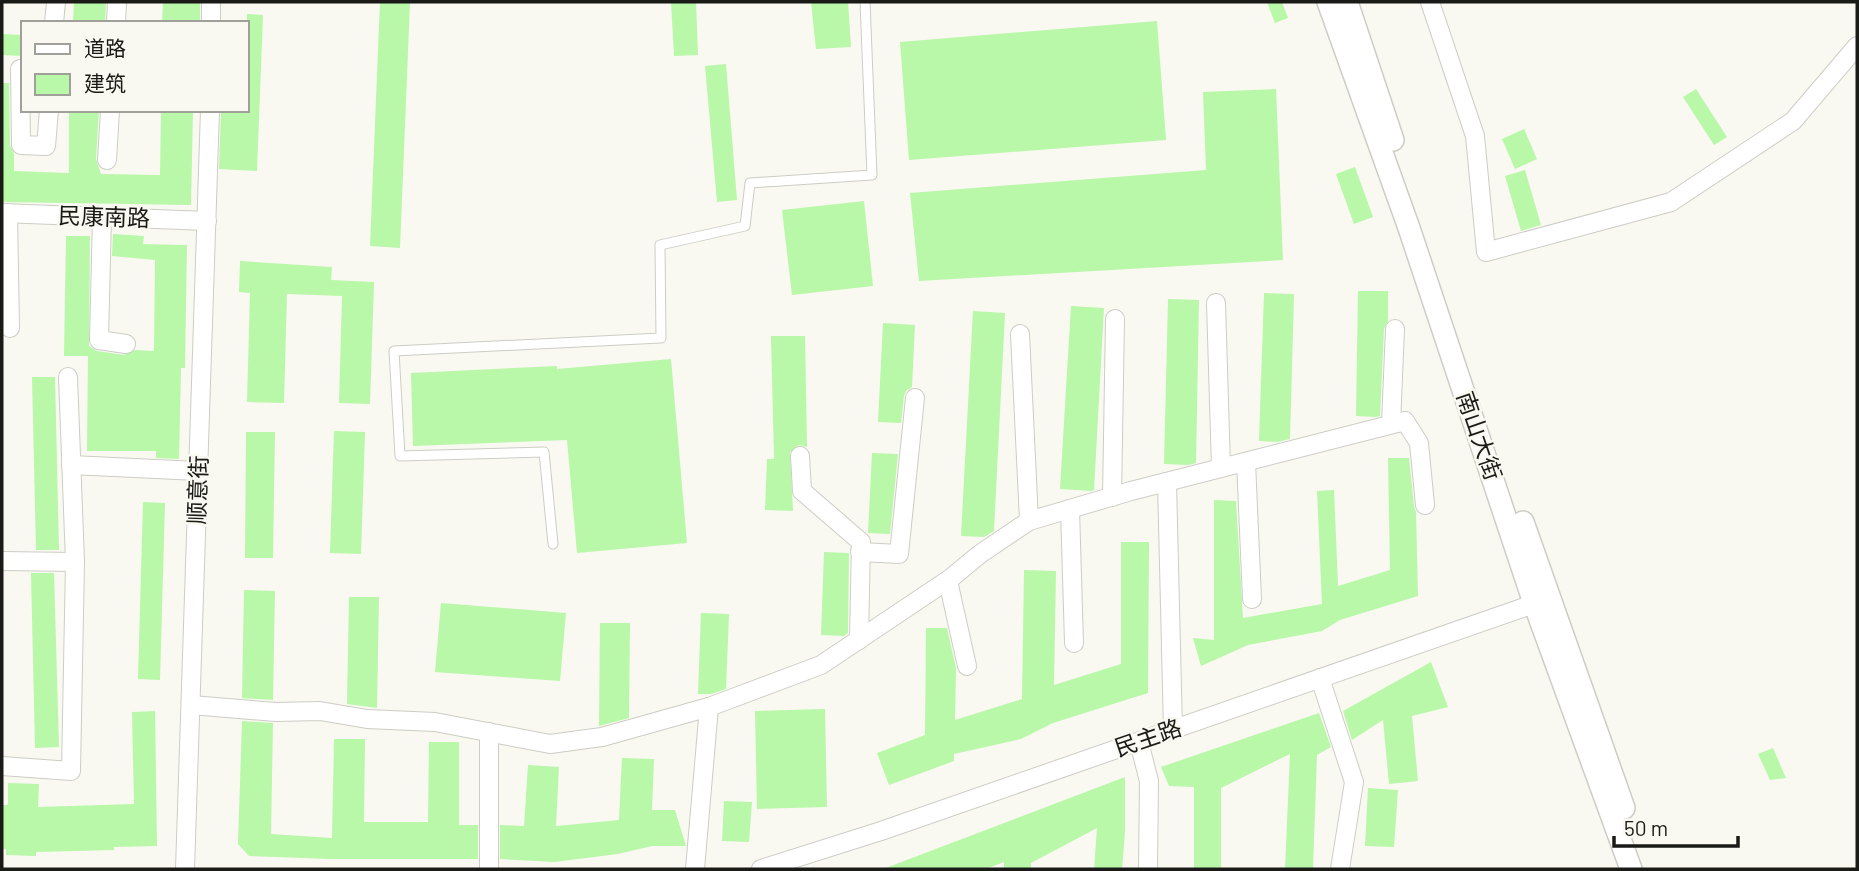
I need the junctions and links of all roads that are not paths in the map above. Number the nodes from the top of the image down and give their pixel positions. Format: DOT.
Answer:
graph roads {
  1 [pos="56,2"];
  2 [pos="117,2"];
  3 [pos="211,2"];
  4 [pos="865,2"];
  5 [pos="1328,2"];
  6 [pos="1347,2"];
  7 [pos="1430,2"];
  8 [pos="54,21"];
  9 [pos="116,21"];
  10 [pos="211,21"];
  11 [pos="1857,46"];
  12 [pos="15,69"];
  13 [pos="49,112"];
  14 [pos="110,112"];
  15 [pos="210,112"];
  16 [pos="107,160"];
  17 [pos="5,213"];
  18 [pos="102,217"];
  19 [pos="206,221"];
  20 [pos="1216,303"];
  21 [pos="1115,319"];
  22 [pos="10,328"];
  23 [pos="1395,329"];
  24 [pos="1020,334"];
  25 [pos="126,344"];
  26 [pos="68,377"];
  27 [pos="915,398"];
  28 [pos="1391,424"];
  29 [pos="800,456"];
  30 [pos="1246,462"];
  31 [pos="71,465"];
  32 [pos="1221,468"];
  33 [pos="198,471"];
  34 [pos="1167,482"];
  35 [pos="1112,497"];
  36 [pos="1425,505"];
  37 [pos="1070,509"];
  38 [pos="1029,521"];
  39 [pos="553,544"];
  40 [pos="860,552"];
  41 [pos="2,561"];
  42 [pos="75,562"];
  43 [pos="947,581"];
  44 [pos="1252,599"];
  45 [pos="1535,606"];
  46 [pos="859,640"];
  47 [pos="1074,643"];
  48 [pos="967,666"];
  49 [pos="1320,678"];
  50 [pos="191,705"];
  51 [pos="709,707"];
  52 [pos="1173,730"];
  53 [pos="489,732"];
  54 [pos="1139,742"];
  55 [pos="2,766"];
  56 [pos="185,869"];
  57 [pos="489,869"];
  58 [pos="695,869"];
  59 [pos="761,869"];
  60 [pos="1149,869"];
  61 [pos="1340,869"];
  62 [pos="1631,869"];
  63 [pos="1646,869"];
  1 -- 8 [label="street"];
  2 -- 9 [label="street"];
  3 -- 10 [label="street"];
  4 -- 39 [label="lane"];
  5 -- 45 [label="street, 南山大街"];
  6 -- 63 [label="street, 南山大街"];
  7 -- 11 [label="street"];
  12 -- 13 [label="street"];
  14 -- 16 [label="street"];
  15 -- 19 [label="street, 顺意街"];
  17 -- 18 [label="street, 民康南路"];
  17 -- 22 [label="street"];
  18 -- 19 [label="street, 民康南路"];
  18 -- 25 [label="street"];
  19 -- 33 [label="street, 顺意街"];
  20 -- 32 [label="street"];
  21 -- 35 [label="street"];
  23 -- 28 [label="street"];
  24 -- 38 [label="street"];
  26 -- 31 [label="street"];
  27 -- 40 [label="street"];
  28 -- 30 [label="street"];
  28 -- 36 [label="street"];
  29 -- 40 [label="street"];
  30 -- 32 [label="street"];
  30 -- 44 [label="street"];
  31 -- 33 [label="street"];
  31 -- 42 [label="street"];
  32 -- 34 [label="street"];
  33 -- 50 [label="street, 顺意街"];
  34 -- 35 [label="street"];
  34 -- 52 [label="street"];
  35 -- 37 [label="street"];
  37 -- 38 [label="street"];
  37 -- 47 [label="street"];
  38 -- 43 [label="street"];
  40 -- 46 [label="street"];
  41 -- 42 [label="street"];
  42 -- 55 [label="street"];
  43 -- 46 [label="street"];
  43 -- 48 [label="street"];
  45 -- 49 [label="street, 民主路"];
  45 -- 62 [label="street, 南山大街"];
  46 -- 51 [label="street"];
  49 -- 52 [label="street, 民主路"];
  49 -- 61 [label="street"];
  50 -- 53 [label="street"];
  50 -- 56 [label="street, 顺意街"];
  51 -- 53 [label="street"];
  51 -- 58 [label="street"];
  52 -- 54 [label="street, 民主路"];
  53 -- 57 [label="street"];
  54 -- 59 [label="street, 民主路"];
  54 -- 60 [label="street"];
}
